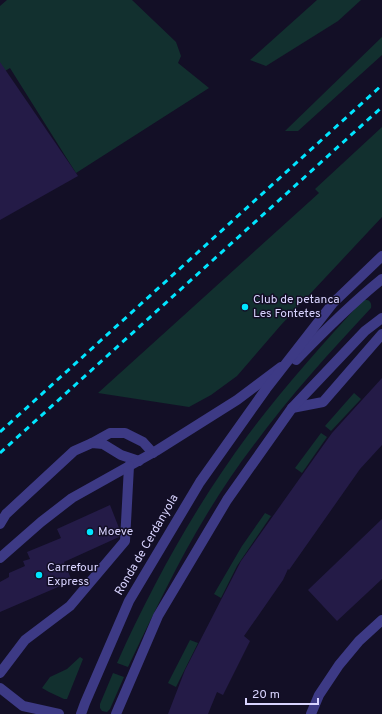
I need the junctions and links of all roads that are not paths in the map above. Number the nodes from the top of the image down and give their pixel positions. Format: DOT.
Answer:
graph roads {
  1 [pos="382,256"];
  2 [pos="382,279"];
  3 [pos="382,318"];
  4 [pos="382,334"];
  5 [pos="286,363"];
  6 [pos="258,400"];
  7 [pos="292,408"];
  8 [pos="92,443"];
  9 [pos="153,453"];
  10 [pos="139,461"];
  11 [pos="129,466"];
  12 [pos="0,524"];
  13 [pos="0,558"];
  14 [pos="382,620"];
  15 [pos="0,673"];
  16 [pos="0,688"];
  17 [pos="25,710"];
  18 [pos="60,714"];
  19 [pos="81,714"];
  20 [pos="116,714"];
  21 [pos="311,714"];
  1 -- 5 [label="street, Ronda de Cerdanyola"];
  2 -- 6 [label="street, Ronda de Cerdanyola"];
  3 -- 7 [label="street"];
  4 -- 7 [label="street"];
  5 -- 6 [label="street, Ronda de Cerdanyola"];
  5 -- 9 [label="street"];
  6 -- 19 [label="street, Ronda de Cerdanyola"];
  7 -- 20 [label="street"];
  8 -- 9 [label="street"];
  8 -- 10 [label="street"];
  8 -- 12 [label="street"];
  9 -- 10 [label="street"];
  10 -- 11 [label="street"];
  11 -- 13 [label="street"];
  11 -- 15 [label="street"];
  14 -- 21 [label="street"];
  16 -- 17 [label="street"];
  17 -- 18 [label="street"];
}
